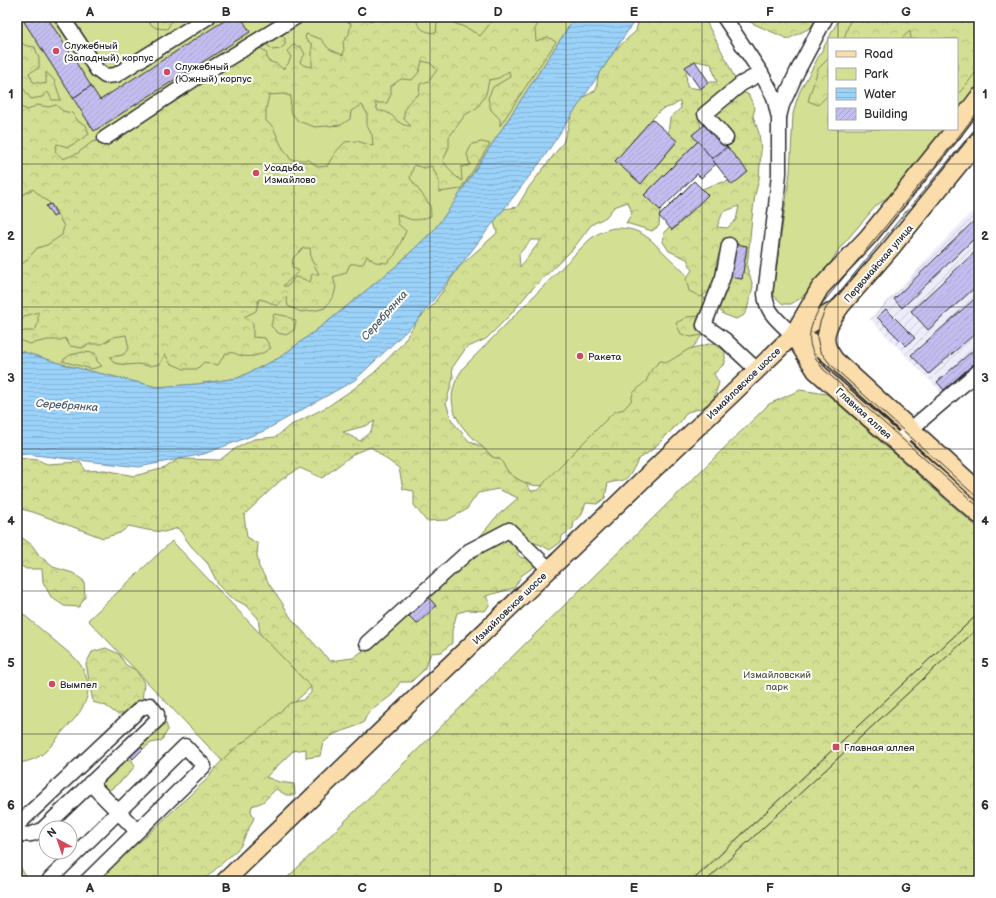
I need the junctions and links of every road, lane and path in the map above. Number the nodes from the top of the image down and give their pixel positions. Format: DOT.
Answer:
graph roads {
  1 [pos="62,17"];
  2 [pos="208,17"];
  3 [pos="296,17"];
  4 [pos="724,17"];
  5 [pos="826,17"];
  6 [pos="761,73"];
  7 [pos="979,97"];
  8 [pos="779,118"];
  9 [pos="958,125"];
  10 [pos="953,130"];
  11 [pos="105,138"];
  12 [pos="726,138"];
  13 [pos="979,140"];
  14 [pos="729,245"];
  15 [pos="840,307"];
  16 [pos="793,335"];
  17 [pos="833,357"];
  18 [pos="757,370"];
  19 [pos="979,371"];
  20 [pos="911,429"];
  21 [pos="898,443"];
  22 [pos="979,491"];
  23 [pos="979,515"];
  24 [pos="549,569"];
  25 [pos="368,643"];
  26 [pos="90,783"];
  27 [pos="118,812"];
  28 [pos="17,825"];
  29 [pos="137,831"];
  30 [pos="17,832"];
  31 [pos="52,881"];
  32 [pos="87,881"];
  33 [pos="225,881"];
  1 -- 2 [label="street"];
  3 -- 11 [label="street"];
  4 -- 6 [label="street"];
  5 -- 8 [label="street"];
  6 -- 8 [label="street"];
  6 -- 12 [label="street"];
  7 -- 9 [label="main road"];
  8 -- 16 [label="street"];
  10 -- 16 [label="main road"];
  13 -- 15 [label="main road, Первомайская улица"];
  14 -- 18 [label="street"];
  15 -- 16 [label="main road, Первомайская улица"];
  15 -- 17 [label="main road, Главная аллея"];
  16 -- 17 [label="main road, Главная аллея"];
  16 -- 18 [label="main road, Измайловское шоссе"];
  16 -- 21 [label="main road, Главная аллея"];
  17 -- 20 [label="main road, Главная аллея"];
  18 -- 24 [label="main road, Измайловское шоссе"];
  19 -- 20 [label="street"];
  20 -- 21 [label="street"];
  20 -- 22 [label="main road, Главная аллея"];
  21 -- 23 [label="main road, Главная аллея"];
  24 -- 25 [label="street"];
  24 -- 33 [label="main road, Измайловское шоссе"];
  26 -- 27 [label="street"];
  26 -- 28 [label="street"];
  26 -- 30 [label="street"];
  27 -- 29 [label="street"];
  27 -- 29 [label="street"];
  27 -- 31 [label="street"];
  29 -- 32 [label="street"];
}
